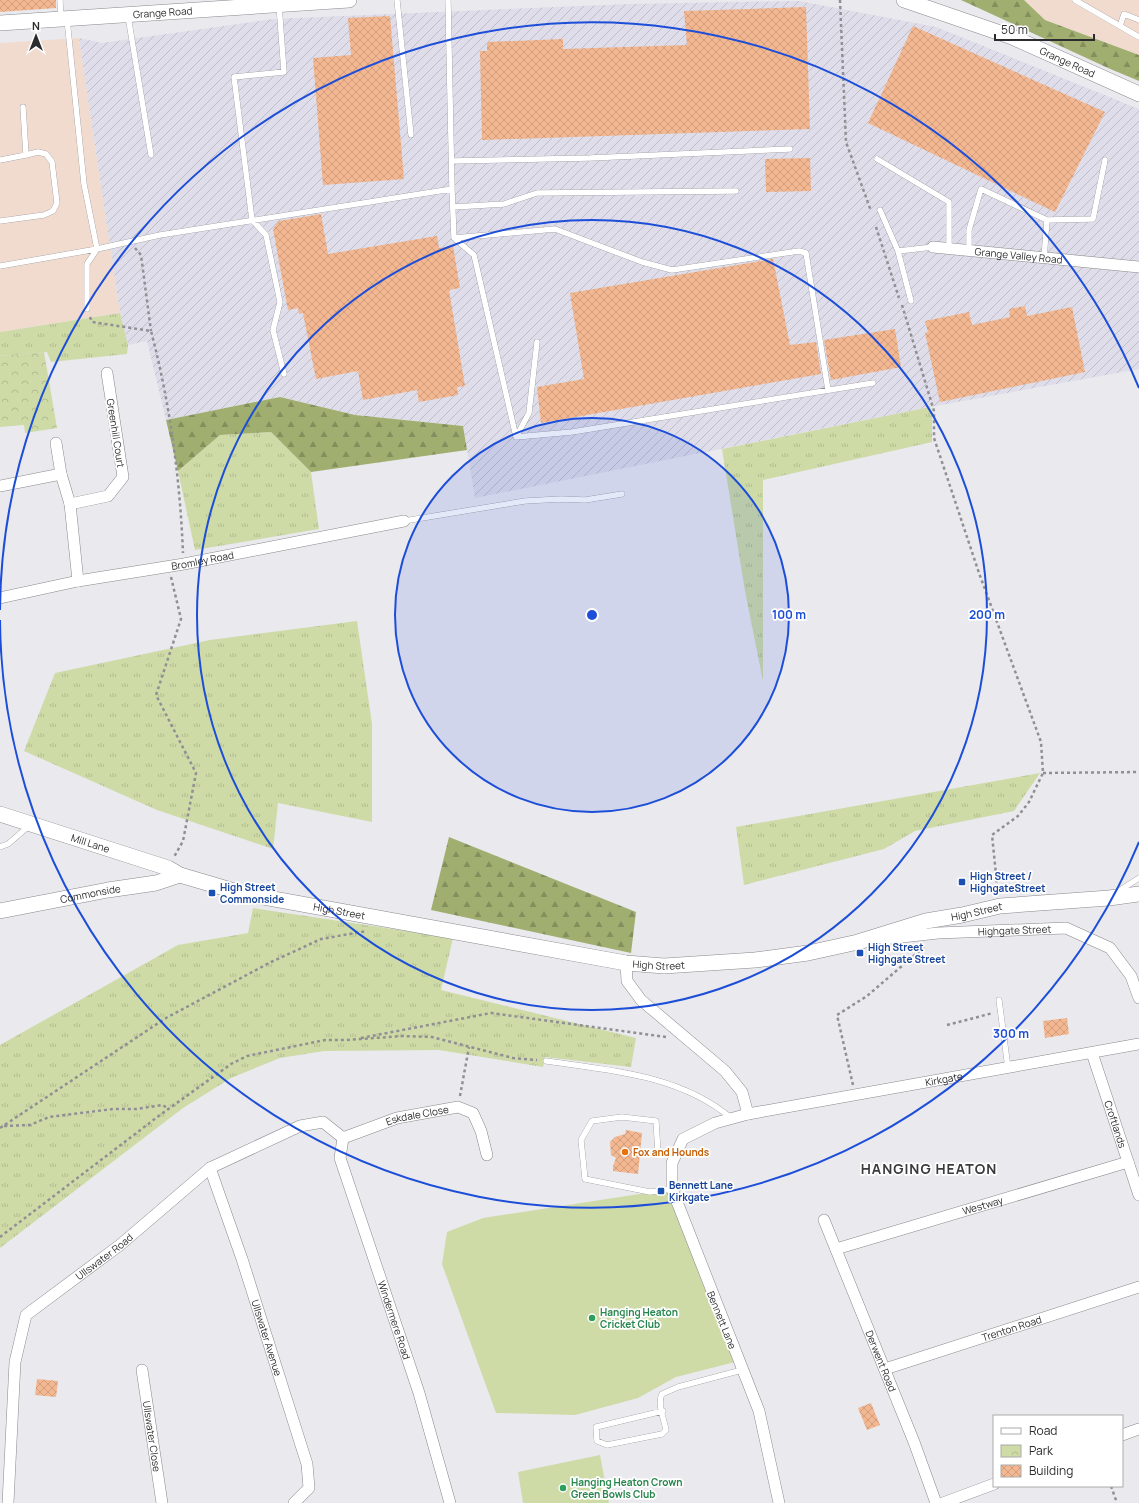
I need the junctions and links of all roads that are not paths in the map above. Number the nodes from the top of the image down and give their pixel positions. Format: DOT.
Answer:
graph roads {
  1 [pos="60,0"];
  2 [pos="349,0"];
  3 [pos="397,0"];
  4 [pos="448,0"];
  5 [pos="904,0"];
  6 [pos="1075,0"];
  7 [pos="279,4"];
  8 [pos="128,14"];
  9 [pos="64,19"];
  10 [pos="1139,20"];
  11 [pos="0,23"];
  12 [pos="1120,26"];
  13 [pos="1139,37"];
  14 [pos="1139,94"];
  15 [pos="23,108"];
  16 [pos="410,135"];
  17 [pos="790,149"];
  18 [pos="26,155"];
  19 [pos="151,155"];
  20 [pos="877,159"];
  21 [pos="0,160"];
  22 [pos="1105,160"];
  23 [pos="452,162"];
  24 [pos="452,189"];
  25 [pos="736,191"];
  26 [pos="453,207"];
  27 [pos="880,210"];
  28 [pos="252,220"];
  29 [pos="1047,220"];
  30 [pos="0,221"];
  31 [pos="454,238"];
  32 [pos="933,247"];
  33 [pos="949,248"];
  34 [pos="97,249"];
  35 [pos="969,250"];
  36 [pos="898,251"];
  37 [pos="1044,258"];
  38 [pos="0,266"];
  39 [pos="1139,267"];
  40 [pos="911,301"];
  41 [pos="87,309"];
  42 [pos="536,342"];
  43 [pos="111,370"];
  44 [pos="284,374"];
  45 [pos="873,383"];
  46 [pos="828,390"];
  47 [pos="516,437"];
  48 [pos="56,443"];
  49 [pos="61,474"];
  50 [pos="0,486"];
  51 [pos="622,494"];
  52 [pos="70,504"];
  53 [pos="404,522"];
  54 [pos="78,581"];
  55 [pos="0,598"];
  56 [pos="0,814"];
  57 [pos="32,823"];
  58 [pos="0,846"];
  59 [pos="174,871"];
  60 [pos="1139,878"];
  61 [pos="1139,894"];
  62 [pos="1109,898"];
  63 [pos="0,911"];
  64 [pos="858,942"];
  65 [pos="626,963"];
  66 [pos="1139,997"];
  67 [pos="999,1000"];
  68 [pos="1139,1044"];
  69 [pos="1092,1053"];
  70 [pos="546,1061"];
  71 [pos="1008,1068"];
  72 [pos="748,1114"];
  73 [pos="731,1118"];
  74 [pos="343,1138"];
  75 [pos="683,1139"];
  76 [pos="676,1154"];
  77 [pos="487,1155"];
  78 [pos="1128,1162"];
  79 [pos="210,1168"];
  80 [pos="672,1189"];
  81 [pos="1139,1195"];
  82 [pos="824,1220"];
  83 [pos="836,1249"];
  84 [pos="1139,1287"];
  85 [pos="885,1369"];
  86 [pos="142,1370"];
  87 [pos="742,1370"];
  88 [pos="663,1411"];
  89 [pos="1139,1429"];
  90 [pos="1123,1435"];
  91 [pos="993,1484"];
  92 [pos="8,1503"];
  93 [pos="162,1503"];
  94 [pos="294,1503"];
  95 [pos="450,1503"];
  96 [pos="779,1503"];
  97 [pos="936,1503"];
  98 [pos="943,1503"];
  1 -- 9 [label="lane"];
  2 -- 7 [label="street, Grange Road"];
  3 -- 16 [label="lane"];
  4 -- 23 [label="lane"];
  5 -- 14 [label="street, Grange Road"];
  6 -- 12 [label="lane"];
  7 -- 8 [label="street, Grange Road"];
  7 -- 28 [label="lane"];
  8 -- 9 [label="street, Grange Road"];
  8 -- 19 [label="lane"];
  9 -- 11 [label="street, Grange Road"];
  9 -- 34 [label="lane"];
  10 -- 12 [label="lane"];
  12 -- 13 [label="lane"];
  15 -- 18 [label="lane"];
  17 -- 23 [label="lane"];
  18 -- 21 [label="lane"];
  18 -- 30 [label="lane"];
  20 -- 33 [label="lane"];
  22 -- 29 [label="lane"];
  23 -- 24 [label="lane"];
  24 -- 26 [label="lane"];
  24 -- 28 [label="lane"];
  25 -- 26 [label="lane"];
  26 -- 31 [label="lane"];
  27 -- 36 [label="lane"];
  28 -- 34 [label="lane"];
  28 -- 44 [label="lane"];
  29 -- 35 [label="lane"];
  29 -- 37 [label="lane"];
  31 -- 46 [label="lane"];
  31 -- 47 [label="lane"];
  32 -- 33 [label="street, Grange Valley Road"];
  32 -- 36 [label="lane, Grange Valley Road"];
  33 -- 35 [label="street, Grange Valley Road"];
  34 -- 38 [label="lane"];
  34 -- 41 [label="lane"];
  35 -- 37 [label="street, Grange Valley Road"];
  36 -- 40 [label="lane"];
  37 -- 39 [label="street, Grange Valley Road"];
  42 -- 47 [label="lane"];
  43 -- 52 [label="street, Greenhill Court"];
  45 -- 46 [label="lane"];
  46 -- 47 [label="lane"];
  48 -- 49 [label="street"];
  49 -- 50 [label="street"];
  49 -- 52 [label="street"];
  51 -- 53 [label="lane"];
  52 -- 54 [label="street"];
  53 -- 54 [label="street, Bromley Road"];
  54 -- 55 [label="street, Bromley Road"];
  56 -- 57 [label="street, Mill Lane"];
  57 -- 58 [label="lane"];
  57 -- 59 [label="street, Mill Lane"];
  59 -- 63 [label="street, Commonside"];
  59 -- 65 [label="street, High Street"];
  60 -- 62 [label="lane"];
  61 -- 62 [label="street, High Street"];
  62 -- 64 [label="street, High Street"];
  64 -- 65 [label="street, High Street"];
  64 -- 66 [label="street, Highgate Street"];
  65 -- 72 [label="street"];
  67 -- 71 [label="lane"];
  68 -- 69 [label="street, Kirkgate"];
  69 -- 71 [label="street, Kirkgate"];
  69 -- 78 [label="street, Croftlands"];
  70 -- 73 [label="lane"];
  71 -- 72 [label="street, Kirkgate"];
  72 -- 73 [label="street, Kirkgate"];
  73 -- 75 [label="street, Kirkgate"];
  74 -- 77 [label="street, Eskdale Close"];
  74 -- 79 [label="street, Ullswater Road"];
  74 -- 95 [label="street, Windermere Road"];
  75 -- 76 [label="street, Bennett Lane"];
  76 -- 80 [label="street, Bennett Lane"];
  76 -- 80 [label="lane"];
  78 -- 81 [label="street, Croftlands"];
  78 -- 83 [label="street, Westway"];
  79 -- 92 [label="street, Ullswater Road"];
  79 -- 94 [label="street, Ullswater Avenue"];
  80 -- 87 [label="street, Bennett Lane"];
  82 -- 83 [label="street, Derwent Road"];
  83 -- 85 [label="street, Derwent Road"];
  84 -- 85 [label="street, Trenton Road"];
  85 -- 97 [label="street, Derwent Road"];
  86 -- 93 [label="street, Ullswater Close"];
  87 -- 88 [label="lane"];
  87 -- 96 [label="street, Bennett Lane"];
  88 -- 88 [label="lane"];
  89 -- 90 [label="street"];
  91 -- 98 [label="street"];
}
